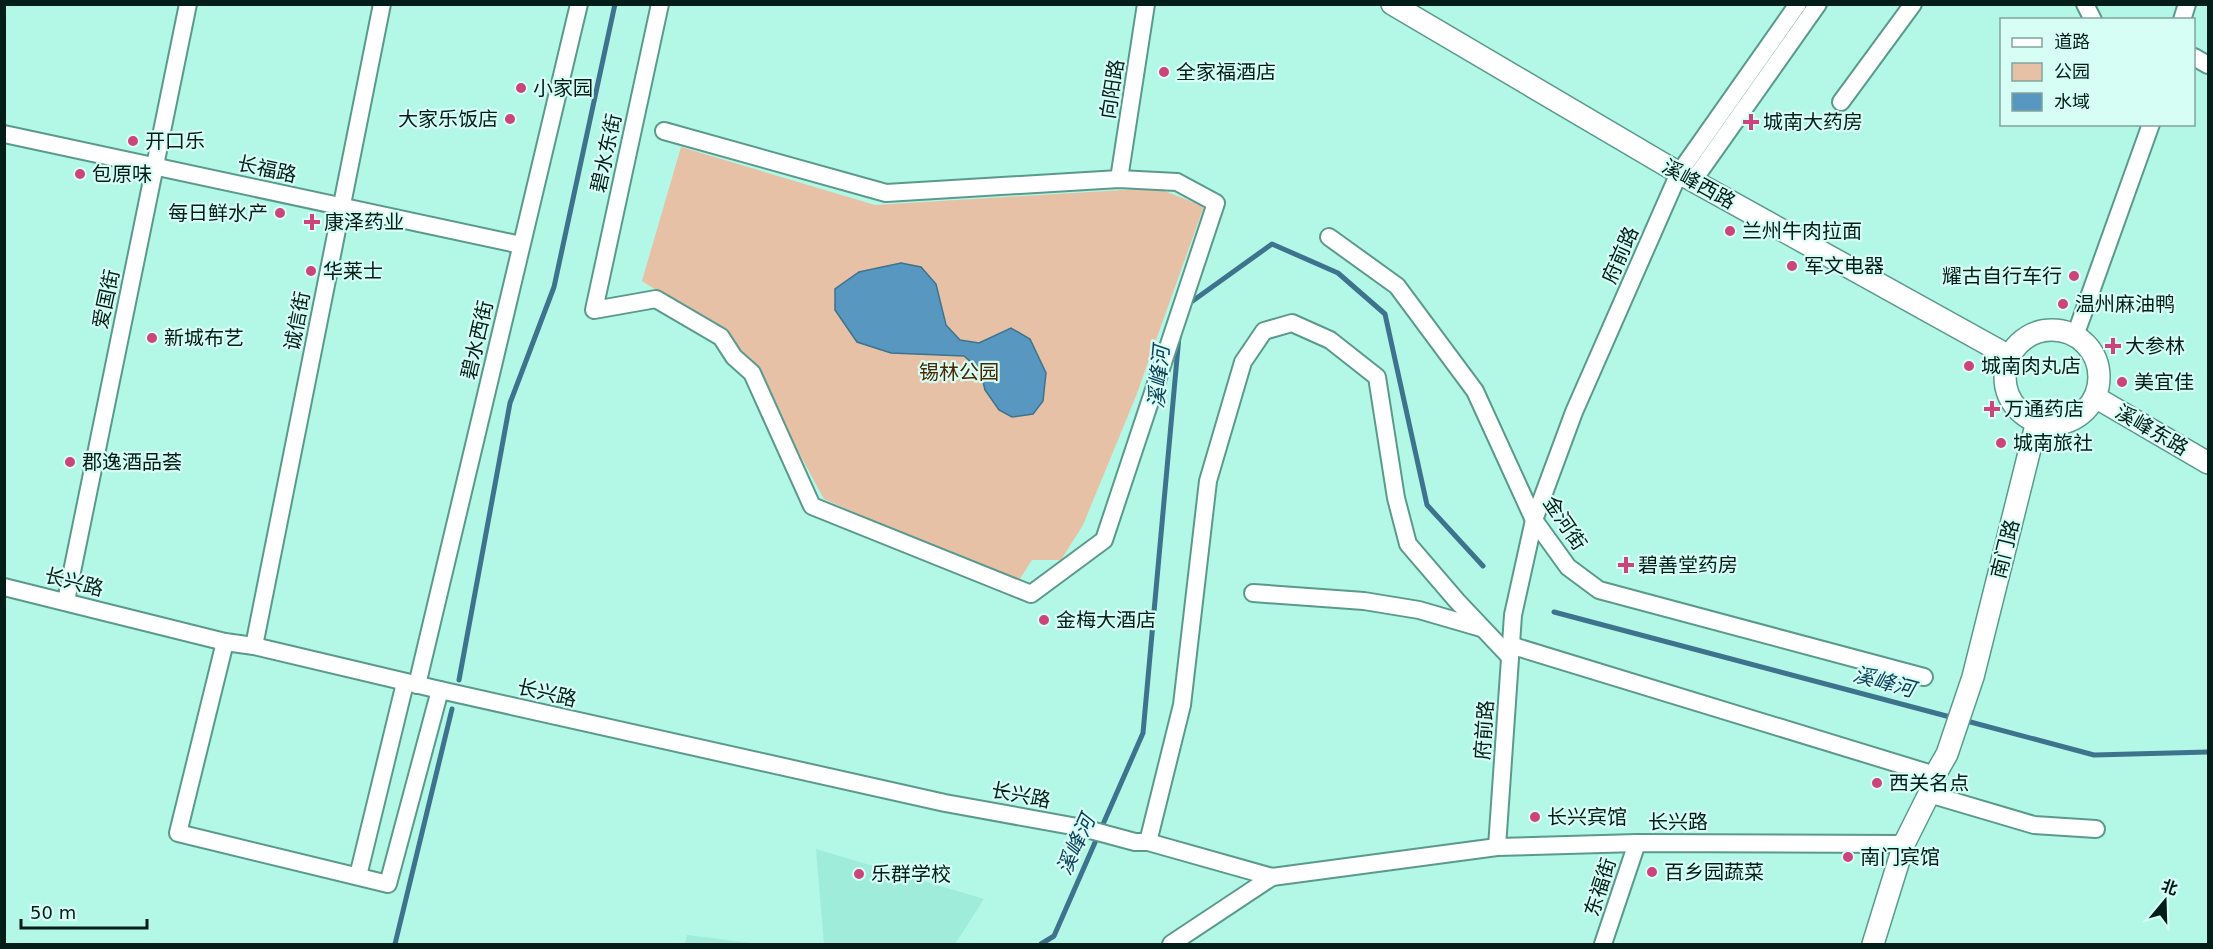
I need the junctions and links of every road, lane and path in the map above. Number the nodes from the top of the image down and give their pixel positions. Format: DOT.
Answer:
graph roads {
  1 [pos="188,4"];
  2 [pos="382,4"];
  3 [pos="579,4"];
  4 [pos="660,4"];
  5 [pos="1146,4"];
  6 [pos="1392,4"];
  7 [pos="1798,4"];
  8 [pos="1818,4"];
  9 [pos="1913,4"];
  10 [pos="2085,4"];
  11 [pos="2092,18"];
  12 [pos="1841,102"];
  13 [pos="2147,129"];
  14 [pos="664,131"];
  15 [pos="4,134"];
  16 [pos="155,166"];
  17 [pos="1686,177"];
  18 [pos="1119,179"];
  19 [pos="342,207"];
  20 [pos="1329,237"];
  21 [pos="522,245"];
  22 [pos="2075,336"];
  23 [pos="2010,356"];
  24 [pos="2095,397"];
  25 [pos="2037,421"];
  26 [pos="2208,463"];
  27 [pos="1534,520"];
  28 [pos="4,587"];
  29 [pos="1253,593"];
  30 [pos="66,601"];
  31 [pos="1482,628"];
  32 [pos="225,642"];
  33 [pos="1511,645"];
  34 [pos="254,646"];
  35 [pos="1924,677"];
  36 [pos="411,684"];
  37 [pos="440,690"];
  38 [pos="1932,785"];
  39 [pos="2096,829"];
  40 [pos="1141,842"];
  41 [pos="1637,843"];
  42 [pos="1904,844"];
  43 [pos="1497,847"];
  44 [pos="358,876"];
  45 [pos="1272,877"];
  46 [pos="1171,945"];
  47 [pos="1603,945"];
  48 [pos="1873,945"];
  1 -- 16 [label="street, 爱国街"];
  2 -- 19 [label="street, 诚信街"];
  3 -- 21 [label="street, 碧水西街"];
  4 -- 18 [label="street, 碧水东街"];
  5 -- 18 [label="street, 向阳路"];
  6 -- 17 [label="main road, 溪峰西路"];
  7 -- 17 [label="street, 府前路"];
  8 -- 17 [label="street, 府前路"];
  9 -- 12 [label="street"];
  10 -- 11 [label="street"];
  13 -- 22 [label="street"];
  14 -- 18 [label="street"];
  15 -- 16 [label="street, 长福路"];
  16 -- 19 [label="street, 长福路"];
  16 -- 30 [label="street, 爱国街"];
  17 -- 23 [label="main road, 溪峰西路"];
  17 -- 27 [label="street, 府前路"];
  19 -- 21 [label="street, 长福路"];
  19 -- 34 [label="street, 诚信街"];
  20 -- 27 [label="street, 金河街"];
  21 -- 36 [label="street, 碧水西街"];
  22 -- 23 [label="main road"];
  22 -- 24 [label="main road"];
  23 -- 25 [label="main road"];
  24 -- 25 [label="main road"];
  24 -- 26 [label="main road, 溪峰东路"];
  25 -- 38 [label="main road, 南门路"];
  27 -- 33 [label="street, 府前路"];
  27 -- 35 [label="street, 金河街"];
  28 -- 30 [label="street, 长兴路"];
  29 -- 31 [label="street"];
  30 -- 32 [label="street, 长兴路"];
  31 -- 33 [label="street"];
  31 -- 33 [label="street"];
  31 -- 40 [label="street"];
  32 -- 34 [label="street, 长兴路"];
  32 -- 44 [label="street"];
  33 -- 38 [label="street"];
  33 -- 43 [label="street, 府前路"];
  34 -- 36 [label="street, 长兴路"];
  36 -- 37 [label="street, 长兴路"];
  36 -- 44 [label="street, 碧水西街"];
  37 -- 40 [label="street, 长兴路"];
  37 -- 44 [label="street"];
  38 -- 39 [label="street"];
  38 -- 42 [label="main road"];
  40 -- 45 [label="street, 长兴路"];
  41 -- 42 [label="street, 长兴路"];
  41 -- 43 [label="street, 长兴路"];
  41 -- 47 [label="street, 东福街"];
  42 -- 48 [label="main road"];
  43 -- 45 [label="street, 长兴路"];
  45 -- 46 [label="street"];
}
